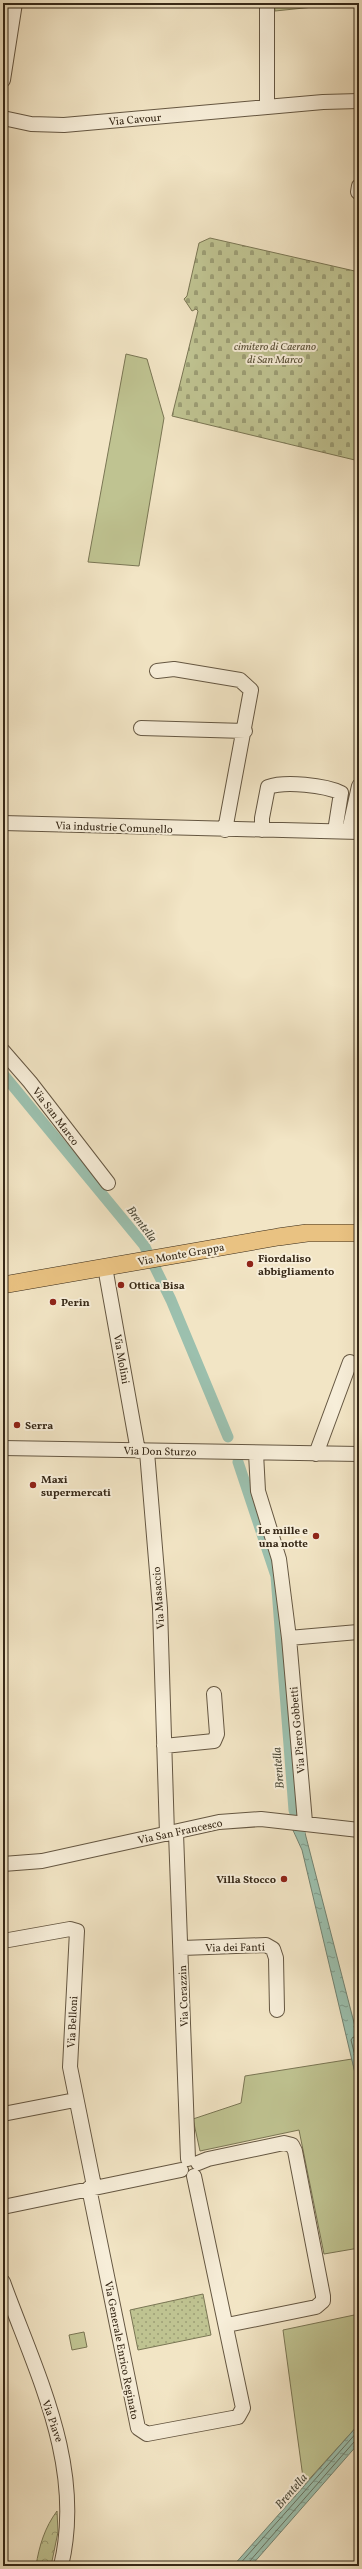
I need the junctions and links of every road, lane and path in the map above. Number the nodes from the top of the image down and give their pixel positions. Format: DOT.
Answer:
graph roads {
  1 [pos="15,3"];
  2 [pos="267,3"];
  3 [pos="3,80"];
  4 [pos="359,102"];
  5 [pos="267,107"];
  6 [pos="3,118"];
  7 [pos="157,672"];
  8 [pos="141,728"];
  9 [pos="244,731"];
  10 [pos="359,786"];
  11 [pos="356,809"];
  12 [pos="3,823"];
  13 [pos="225,830"];
  14 [pos="262,830"];
  15 [pos="348,831"];
  16 [pos="3,1051"];
  17 [pos="108,1183"];
  18 [pos="359,1233"];
  19 [pos="105,1267"];
  20 [pos="3,1285"];
  21 [pos="350,1362"];
  22 [pos="3,1448"];
  23 [pos="143,1451"];
  24 [pos="256,1453"];
  25 [pos="316,1454"];
  26 [pos="359,1454"];
  27 [pos="358,1632"];
  28 [pos="289,1638"];
  29 [pos="214,1694"];
  30 [pos="164,1746"];
  31 [pos="304,1822"];
  32 [pos="359,1830"];
  33 [pos="171,1834"];
  34 [pos="3,1864"];
  35 [pos="3,1941"];
  36 [pos="182,1948"];
  37 [pos="277,2010"];
  38 [pos="75,2100"];
  39 [pos="3,2114"];
  40 [pos="190,2167"];
  41 [pos="92,2187"];
  42 [pos="3,2207"];
  43 [pos="3,2282"];
  44 [pos="227,2325"];
  45 [pos="61,2566"];
  1 -- 3 [label="street"];
  2 -- 5 [label="street"];
  4 -- 5 [label="street, Via Cavour"];
  5 -- 6 [label="street, Via Cavour"];
  7 -- 9 [label="street"];
  8 -- 9 [label="street"];
  9 -- 13 [label="street"];
  10 -- 11 [label="street"];
  11 -- 15 [label="street"];
  12 -- 13 [label="street, Via industrie Comunello"];
  13 -- 14 [label="street, Via industrie Comunello"];
  14 -- 15 [label="street, Via industrie Comunello"];
  14 -- 15 [label="street"];
  16 -- 17 [label="street, Via San Marco"];
  18 -- 19 [label="main road, Via Monte Grappa"];
  19 -- 20 [label="main road, Via Monte Grappa"];
  19 -- 23 [label="street, Via Molini"];
  21 -- 25 [label="street"];
  22 -- 23 [label="street, Via Don Sturzo"];
  23 -- 24 [label="street, Via Don Sturzo"];
  23 -- 30 [label="street, Via Masaccio"];
  24 -- 25 [label="street, Via Don Sturzo"];
  24 -- 28 [label="street, Via Piero Gobbetti"];
  25 -- 26 [label="street, Via Don Sturzo"];
  27 -- 28 [label="street"];
  28 -- 31 [label="street, Via Piero Gobbetti"];
  29 -- 30 [label="street"];
  30 -- 33 [label="street, Via Masaccio"];
  31 -- 32 [label="street, Via San Francesco"];
  31 -- 33 [label="street, Via San Francesco"];
  33 -- 34 [label="street, Via San Francesco"];
  33 -- 36 [label="street, Via Corazzin"];
  35 -- 38 [label="street, Via Belloni"];
  36 -- 37 [label="street, Via dei Fanti"];
  36 -- 40 [label="street, Via Corazzin"];
  38 -- 39 [label="street"];
  38 -- 41 [label="street, Via Belloni"];
  40 -- 41 [label="street"];
  40 -- 44 [label="street, Via Generale Enrico Reginato"];
  40 -- 44 [label="street"];
  41 -- 42 [label="street"];
  41 -- 44 [label="street, Via Generale Enrico Reginato"];
  43 -- 45 [label="street, Via Piave"];
}
